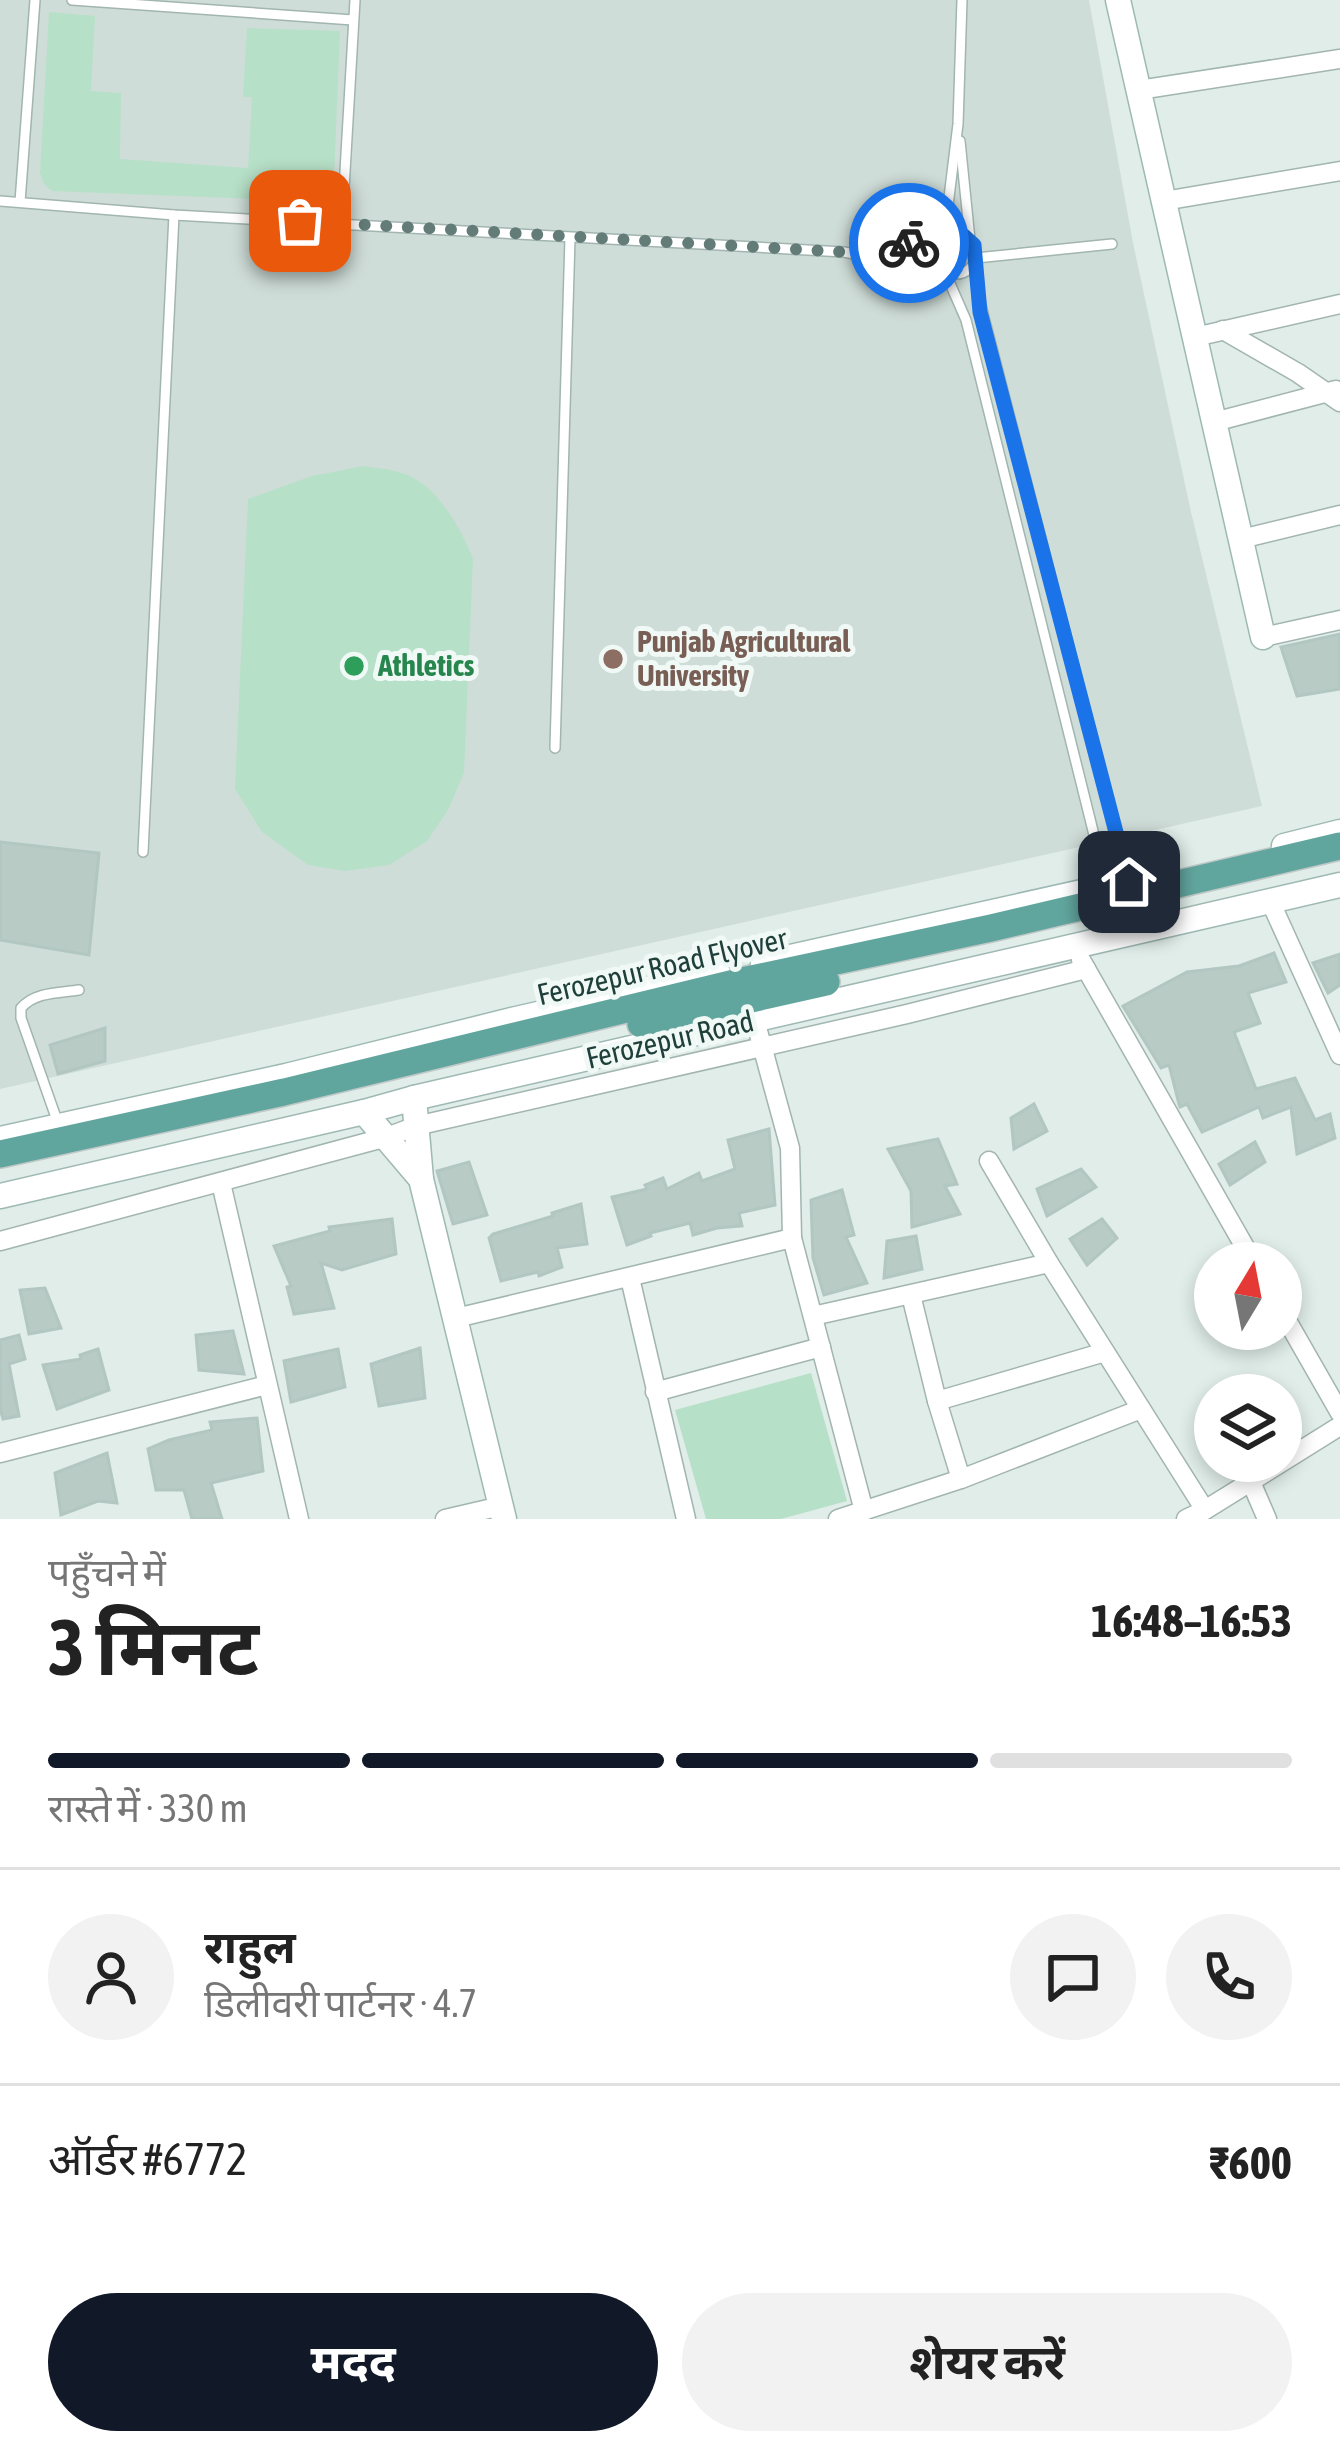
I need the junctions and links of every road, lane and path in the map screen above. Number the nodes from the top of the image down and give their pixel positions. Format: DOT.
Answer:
graph roads {
  1 [pos="34,0"];
  2 [pos="72,0"];
  3 [pos="355,0"];
  4 [pos="962,0"];
  5 [pos="1118,0"];
  6 [pos="353,20"];
  7 [pos="1340,59"];
  8 [pos="1138,90"];
  9 [pos="958,124"];
  10 [pos="1340,171"];
  11 [pos="0,201"];
  12 [pos="20,202"];
  13 [pos="1164,202"];
  14 [pos="174,215"];
  15 [pos="342,223"];
  16 [pos="571,238"];
  17 [pos="944,238"];
  18 [pos="970,240"];
  19 [pos="1112,244"];
  20 [pos="844,252"];
  21 [pos="976,258"];
  22 [pos="946,272"];
  23 [pos="1340,304"];
  24 [pos="1223,330"];
  25 [pos="1195,337"];
  26 [pos="1336,394"];
  27 [pos="1214,422"];
  28 [pos="1340,515"];
  29 [pos="1241,539"];
  30 [pos="1340,620"];
  31 [pos="1263,637"];
  32 [pos="555,748"];
  33 [pos="1340,832"];
  34 [pos="1340,846"];
  35 [pos="143,852"];
  36 [pos="1340,863"];
  37 [pos="1120,884"];
  38 [pos="1340,885"];
  39 [pos="1271,903"];
  40 [pos="1080,959"];
  41 [pos="79,990"];
  42 [pos="754,1020"];
  43 [pos="761,1047"];
  44 [pos="1340,1055"];
  45 [pos="414,1098"];
  46 [pos="364,1112"];
  47 [pos="58,1126"];
  48 [pos="416,1126"];
  49 [pos="387,1137"];
  50 [pos="0,1139"];
  51 [pos="0,1154"];
  52 [pos="988,1161"];
  53 [pos="0,1172"];
  54 [pos="421,1178"];
  55 [pos="221,1183"];
  56 [pos="0,1196"];
  57 [pos="792,1238"];
  58 [pos="0,1241"];
  59 [pos="1242,1242"];
  60 [pos="1049,1263"];
  61 [pos="630,1278"];
  62 [pos="911,1295"];
  63 [pos="812,1316"];
  64 [pos="456,1318"];
  65 [pos="821,1347"];
  66 [pos="1302,1347"];
  67 [pos="1105,1352"];
  68 [pos="267,1384"];
  69 [pos="655,1392"];
  70 [pos="937,1401"];
  71 [pos="1141,1409"];
  72 [pos="1340,1413"];
  73 [pos="1340,1426"];
  74 [pos="1302,1450"];
  75 [pos="0,1453"];
  76 [pos="961,1479"];
  77 [pos="1251,1482"];
  78 [pos="865,1510"];
  79 [pos="1205,1510"];
  80 [pos="502,1513"];
  81 [pos="299,1519"];
  82 [pos="445,1519"];
  83 [pos="686,1519"];
  84 [pos="838,1519"];
  85 [pos="1186,1519"];
  86 [pos="1267,1519"];
  1 -- 12 [label="lane"];
  2 -- 6 [label="lane"];
  3 -- 6 [label="lane"];
  4 -- 9 [label="lane"];
  5 -- 8 [label="main road"];
  6 -- 15 [label="lane"];
  7 -- 8 [label="street"];
  8 -- 13 [label="main road"];
  9 -- 17 [label="lane"];
  9 -- 18 [label="lane"];
  10 -- 13 [label="street"];
  11 -- 12 [label="lane"];
  12 -- 14 [label="lane"];
  13 -- 25 [label="main road"];
  14 -- 15 [label="lane"];
  14 -- 35 [label="lane"];
  15 -- 16 [label="lane"];
  16 -- 20 [label="lane"];
  16 -- 32 [label="lane"];
  17 -- 18 [label="lane"];
  17 -- 20 [label="lane"];
  17 -- 22 [label="lane"];
  18 -- 21 [label="lane"];
  19 -- 21 [label="lane"];
  20 -- 22 [label="lane"];
  21 -- 22 [label="lane"];
  21 -- 37 [label="lane"];
  22 -- 37 [label="lane"];
  23 -- 24 [label="street"];
  24 -- 25 [label="street"];
  24 -- 26 [label="street"];
  25 -- 27 [label="main road"];
  26 -- 27 [label="street"];
  27 -- 29 [label="main road"];
  28 -- 29 [label="street"];
  29 -- 31 [label="main road"];
  30 -- 31 [label="street"];
  33 -- 37 [label="main road, Ferozepur Road"];
  34 -- 51 [label="main road, Ferozepur Road Flyover"];
  36 -- 53 [label="main road, Ferozepur Road Flyover"];
  37 -- 47 [label="main road, Ferozepur Road"];
  38 -- 39 [label="main road, Ferozepur Road"];
  39 -- 40 [label="main road, Ferozepur Road"];
  39 -- 44 [label="street"];
  40 -- 42 [label="main road, Ferozepur Road"];
  40 -- 43 [label="street"];
  40 -- 59 [label="street"];
  41 -- 47 [label="lane"];
  42 -- 43 [label="street"];
  42 -- 45 [label="main road, Ferozepur Road"];
  43 -- 48 [label="street"];
  43 -- 57 [label="street"];
  45 -- 46 [label="main road, Ferozepur Road"];
  45 -- 48 [label="main road"];
  46 -- 49 [label="main road"];
  46 -- 56 [label="main road, Ferozepur Road"];
  47 -- 50 [label="main road, Ferozepur Road"];
  48 -- 49 [label="street"];
  48 -- 54 [label="main road"];
  49 -- 54 [label="main road"];
  49 -- 55 [label="street"];
  52 -- 60 [label="street"];
  54 -- 64 [label="main road"];
  55 -- 58 [label="street"];
  55 -- 68 [label="street"];
  57 -- 61 [label="street"];
  57 -- 63 [label="street"];
  60 -- 62 [label="street"];
  60 -- 67 [label="street"];
  61 -- 64 [label="street"];
  61 -- 69 [label="street"];
  62 -- 63 [label="street"];
  62 -- 70 [label="street"];
  63 -- 65 [label="street"];
  64 -- 80 [label="main road"];
  65 -- 69 [label="street"];
  65 -- 78 [label="street"];
  66 -- 72 [label="street"];
  67 -- 70 [label="street"];
  67 -- 71 [label="street"];
  68 -- 75 [label="street"];
  68 -- 81 [label="street"];
  69 -- 83 [label="street"];
  70 -- 76 [label="street"];
  71 -- 76 [label="street"];
  71 -- 79 [label="street"];
  73 -- 74 [label="street"];
  76 -- 78 [label="street"];
  77 -- 79 [label="street"];
  77 -- 86 [label="street"];
  78 -- 84 [label="street"];
  79 -- 85 [label="street"];
  80 -- 82 [label="street"];
}
